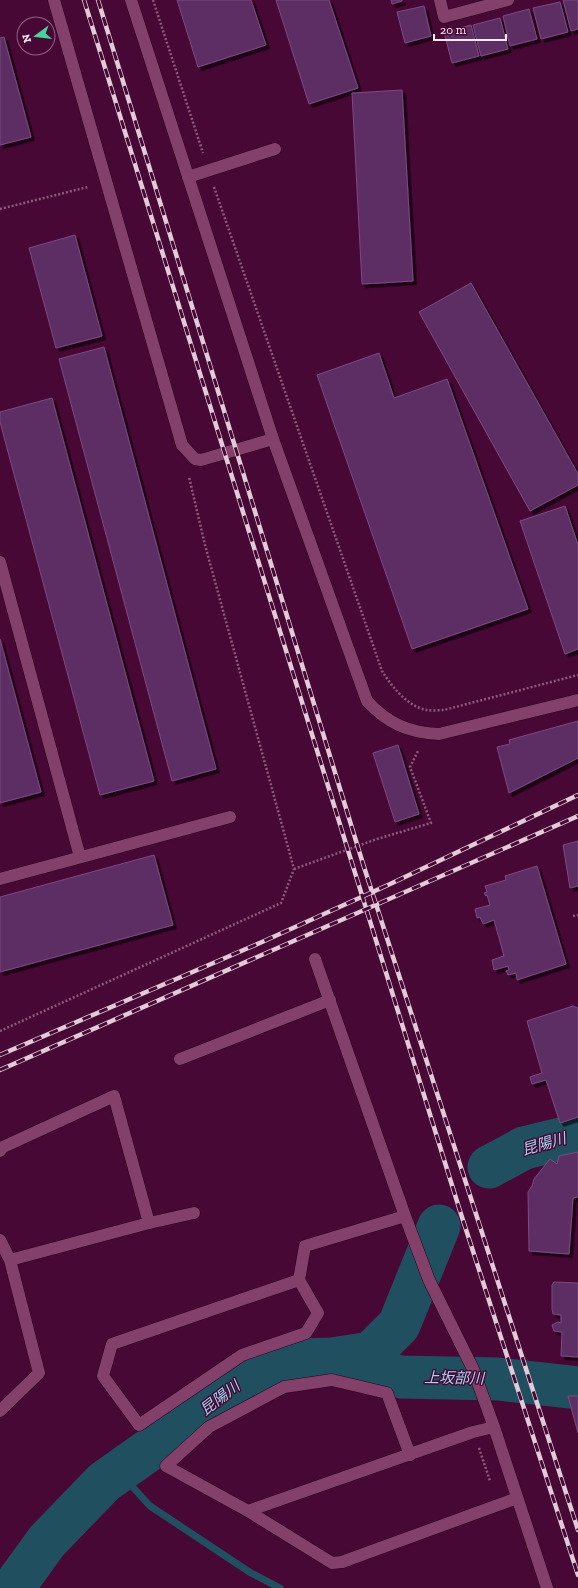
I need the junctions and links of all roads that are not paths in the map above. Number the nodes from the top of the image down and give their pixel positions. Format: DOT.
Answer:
graph roads {
  1 [pos="54,0"];
  2 [pos="131,0"];
  3 [pos="440,0"];
  4 [pos="508,0"];
  5 [pos="275,149"];
  6 [pos="188,177"];
  7 [pos="273,439"];
  8 [pos="0,562"];
  9 [pos="578,700"];
  10 [pos="230,817"];
  11 [pos="80,858"];
  12 [pos="0,879"];
  13 [pos="315,959"];
  14 [pos="330,1000"];
  15 [pos="180,1059"];
  16 [pos="0,1151"];
  17 [pos="194,1213"];
  18 [pos="405,1216"];
  19 [pos="149,1222"];
  20 [pos="0,1240"];
  21 [pos="10,1260"];
  22 [pos="299,1280"];
  23 [pos="0,1410"];
  24 [pos="494,1427"];
  25 [pos="410,1454"];
  26 [pos="517,1498"];
  27 [pos="248,1511"];
  28 [pos="547,1588"];
  1 -- 7 [label="street"];
  2 -- 6 [label="street"];
  3 -- 4 [label="street"];
  5 -- 6 [label="street"];
  6 -- 7 [label="street"];
  7 -- 9 [label="street"];
  8 -- 11 [label="street"];
  10 -- 11 [label="street"];
  11 -- 12 [label="street"];
  13 -- 14 [label="street"];
  14 -- 15 [label="street"];
  14 -- 18 [label="street"];
  16 -- 19 [label="street"];
  17 -- 19 [label="street"];
  18 -- 22 [label="street"];
  18 -- 24 [label="street"];
  19 -- 21 [label="street"];
  20 -- 21 [label="street"];
  21 -- 23 [label="street"];
  22 -- 22 [label="street"];
  24 -- 25 [label="street"];
  24 -- 26 [label="street"];
  25 -- 27 [label="street"];
  25 -- 27 [label="street"];
  26 -- 27 [label="street"];
  26 -- 28 [label="street"];
}
